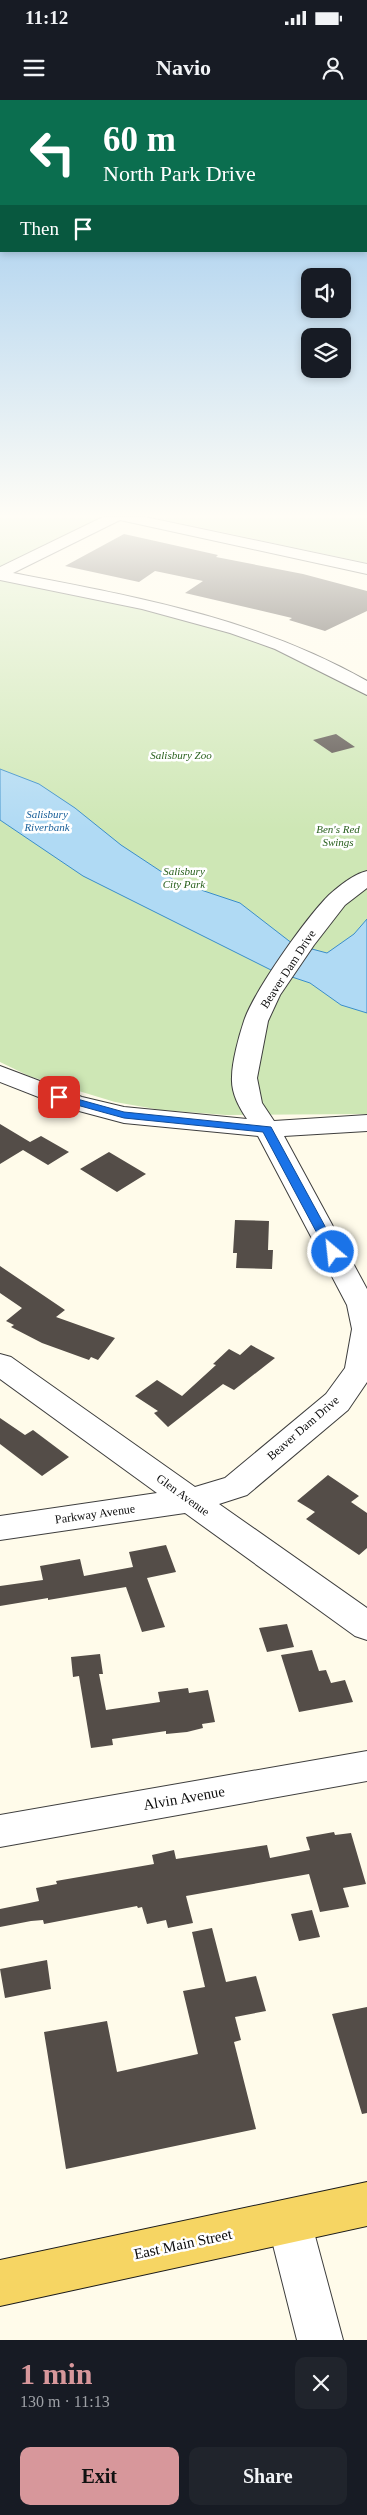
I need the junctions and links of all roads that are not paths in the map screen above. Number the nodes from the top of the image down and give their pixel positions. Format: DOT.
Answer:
graph roads {
  1 [pos="209,622"];
  2 [pos="367,689"];
  3 [pos="367,877"];
  4 [pos="0,1073"];
  5 [pos="367,1123"];
  6 [pos="267,1129"];
  7 [pos="0,1364"];
  8 [pos="190,1500"];
  9 [pos="0,1528"];
  10 [pos="367,1626"];
  11 [pos="367,1766"];
  12 [pos="0,1830"];
  13 [pos="367,2204"];
  14 [pos="288,2221"];
  15 [pos="0,2283"];
  16 [pos="320,2340"];
  1 -- 2 [label="street"];
  3 -- 6 [label="street, Beaver Dam Drive"];
  4 -- 6 [label="street"];
  5 -- 6 [label="street"];
  6 -- 8 [label="street, Beaver Dam Drive"];
  7 -- 8 [label="street, Glen Avenue"];
  8 -- 9 [label="street, Parkway Avenue"];
  8 -- 10 [label="street, Glen Avenue"];
  11 -- 12 [label="street, Alvin Avenue"];
  13 -- 14 [label="main road, East Main Street"];
  14 -- 15 [label="main road, East Main Street"];
  14 -- 16 [label="street"];
}
